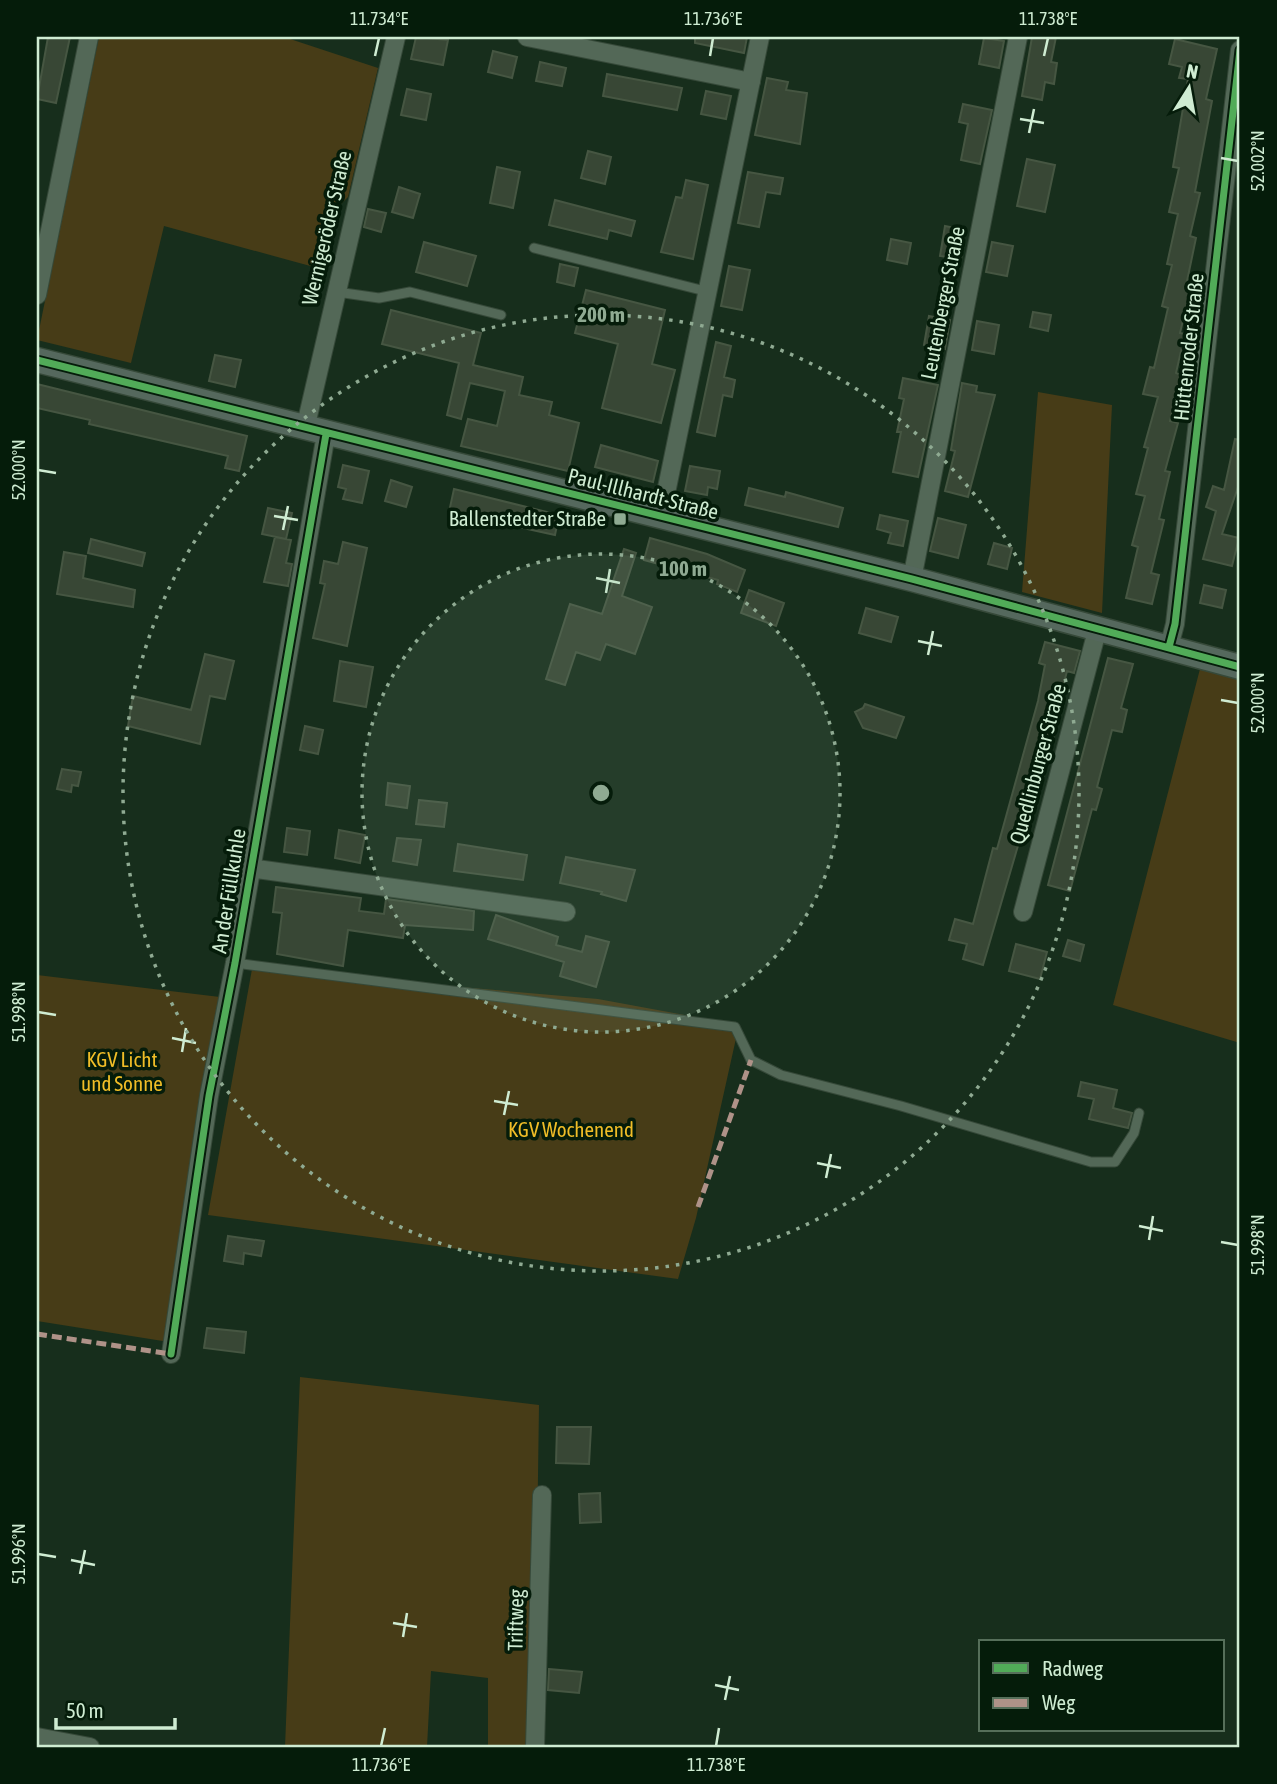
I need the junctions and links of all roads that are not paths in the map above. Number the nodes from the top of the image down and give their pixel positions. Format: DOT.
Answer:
graph roads {
  1 [pos="89,37"];
  2 [pos="396,37"];
  3 [pos="527,37"];
  4 [pos="760,37"];
  5 [pos="1018,37"];
  6 [pos="1240,50"];
  7 [pos="751,82"];
  8 [pos="534,248"];
  9 [pos="335,292"];
  10 [pos="709,292"];
  11 [pos="37,295"];
  12 [pos="501,315"];
  13 [pos="37,360"];
  14 [pos="315,432"];
  15 [pos="662,517"];
  16 [pos="912,579"];
  17 [pos="1098,627"];
  18 [pos="1169,647"];
  19 [pos="1240,667"];
  20 [pos="250,868"];
  21 [pos="566,912"];
  22 [pos="1023,912"];
  23 [pos="235,963"];
  24 [pos="1139,1113"];
  25 [pos="171,1354"];
  26 [pos="542,1494"];
  27 [pos="37,1737"];
  28 [pos="90,1747"];
  29 [pos="535,1747"];
  1 -- 11 [label="street"];
  2 -- 9 [label="street, Wernigeröder Straße"];
  3 -- 7 [label="street"];
  4 -- 7 [label="street"];
  5 -- 16 [label="street, Leutenberger Straße"];
  6 -- 18 [label="street, Hüttenroder Straße"];
  7 -- 10 [label="street"];
  8 -- 10 [label="lane"];
  9 -- 12 [label="lane"];
  9 -- 14 [label="street, Wernigeröder Straße"];
  10 -- 15 [label="street"];
  13 -- 14 [label="street, Paul-Illhardt-Straße"];
  14 -- 15 [label="street, Paul-Illhardt-Straße"];
  14 -- 20 [label="street, An der Füllkuhle"];
  15 -- 16 [label="street, Paul-Illhardt-Straße"];
  16 -- 17 [label="street, Paul-Illhardt-Straße"];
  17 -- 18 [label="street, Paul-Illhardt-Straße"];
  17 -- 22 [label="street, Quedlinburger Straße"];
  18 -- 19 [label="street, Paul-Illhardt-Straße"];
  20 -- 21 [label="street, An der Füllkuhle"];
  20 -- 23 [label="street, An der Füllkuhle"];
  23 -- 24 [label="lane"];
  23 -- 25 [label="street, An der Füllkuhle"];
  26 -- 29 [label="street, Triftweg"];
  27 -- 28 [label="street"];
}
